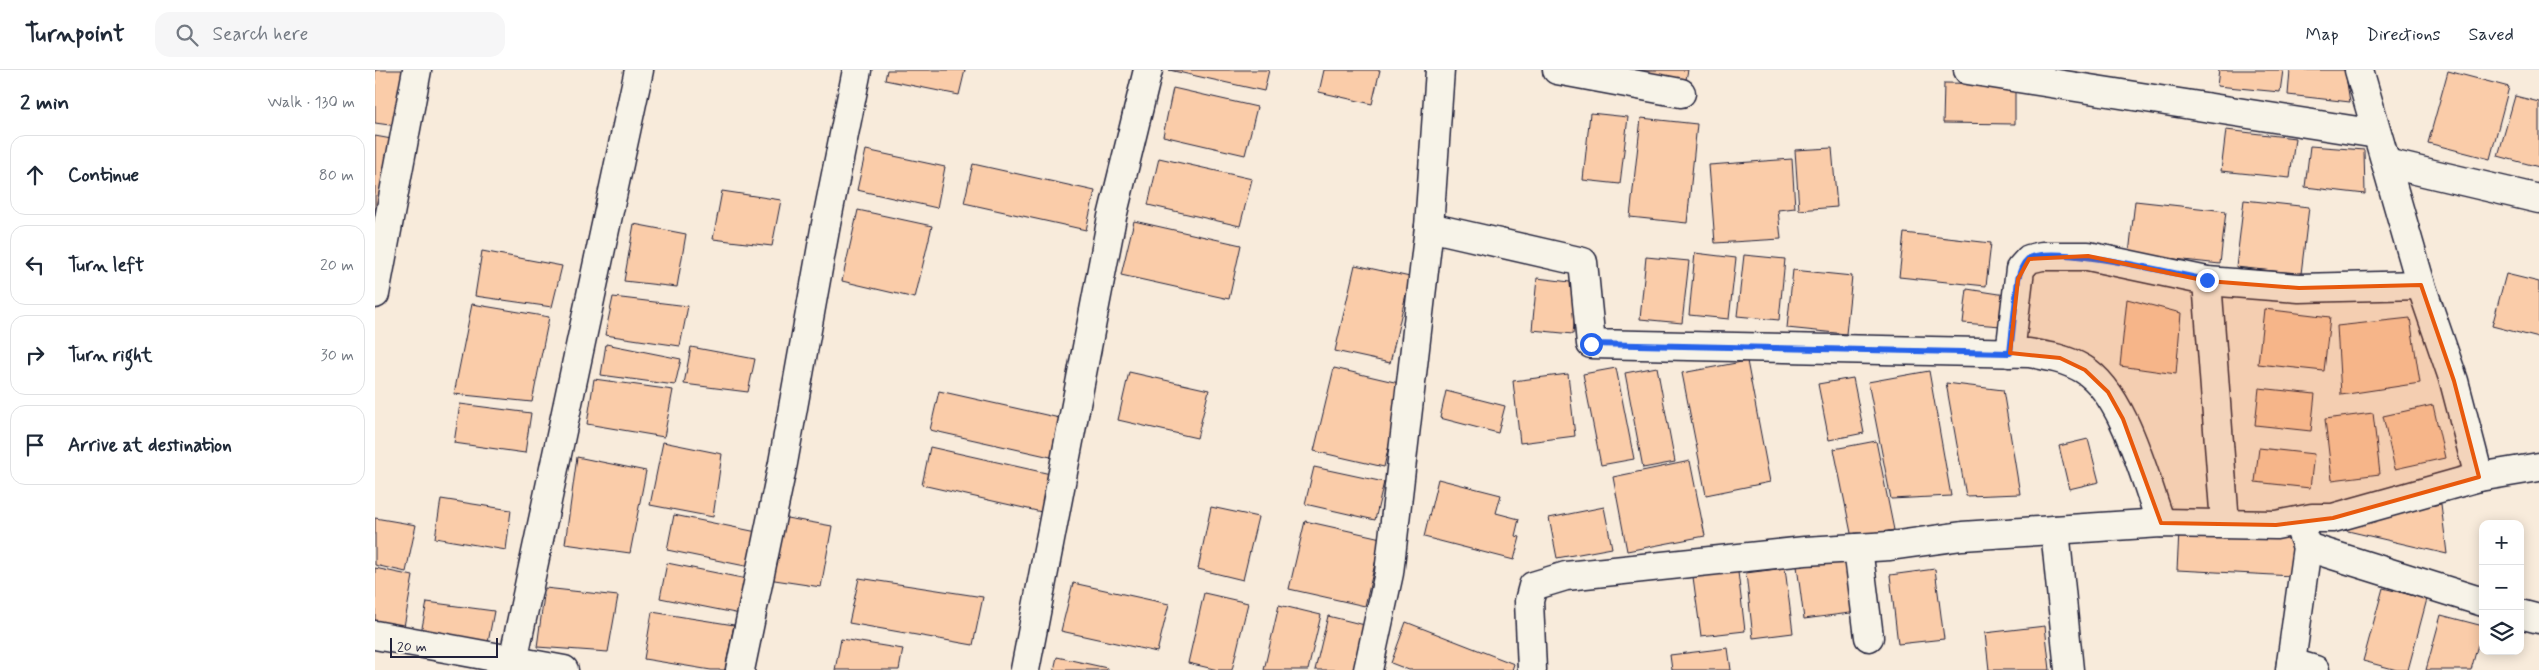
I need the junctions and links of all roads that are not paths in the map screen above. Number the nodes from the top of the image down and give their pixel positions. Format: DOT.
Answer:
graph roads {
  1 [pos="417,70"];
  2 [pos="639,70"];
  3 [pos="857,70"];
  4 [pos="1148,70"];
  5 [pos="1440,70"];
  6 [pos="1557,70"];
  7 [pos="1968,70"];
  8 [pos="2359,70"];
  9 [pos="1681,93"];
  10 [pos="2377,134"];
  11 [pos="2386,163"];
  12 [pos="2539,199"];
  13 [pos="1429,227"];
  14 [pos="2207,280"];
  15 [pos="2421,285"];
  16 [pos="375,294"];
  17 [pos="2010,353"];
  18 [pos="2539,467"];
  19 [pos="2479,477"];
  20 [pos="2161,524"];
  21 [pos="2225,524"];
  22 [pos="2055,530"];
  23 [pos="2303,535"];
  24 [pos="1858,548"];
  25 [pos="2479,601"];
  26 [pos="2524,615"];
  27 [pos="2539,619"];
  28 [pos="375,635"];
  29 [pos="1869,637"];
  30 [pos="512,665"];
  31 [pos="2298,668"];
  32 [pos="564,670"];
  33 [pos="740,670"];
  34 [pos="1025,670"];
  35 [pos="1368,670"];
  36 [pos="1532,670"];
  37 [pos="2069,670"];
  1 -- 16 [label="street"];
  2 -- 30 [label="street"];
  3 -- 33 [label="street"];
  4 -- 34 [label="street"];
  5 -- 13 [label="street"];
  6 -- 9 [label="street"];
  7 -- 10 [label="street"];
  8 -- 10 [label="street"];
  10 -- 11 [label="street"];
  11 -- 12 [label="street"];
  11 -- 15 [label="street"];
  13 -- 17 [label="street"];
  13 -- 35 [label="street"];
  14 -- 15 [label="street"];
  14 -- 17 [label="street"];
  14 -- 21 [label="street"];
  15 -- 19 [label="street"];
  17 -- 20 [label="street"];
  18 -- 19 [label="street"];
  19 -- 23 [label="street"];
  20 -- 21 [label="street"];
  20 -- 22 [label="street"];
  21 -- 23 [label="street"];
  22 -- 24 [label="street"];
  22 -- 37 [label="street"];
  23 -- 25 [label="street"];
  23 -- 31 [label="street"];
  24 -- 29 [label="street"];
  24 -- 36 [label="street"];
  26 -- 27 [label="street"];
  28 -- 30 [label="street"];
  30 -- 32 [label="street"];
}
